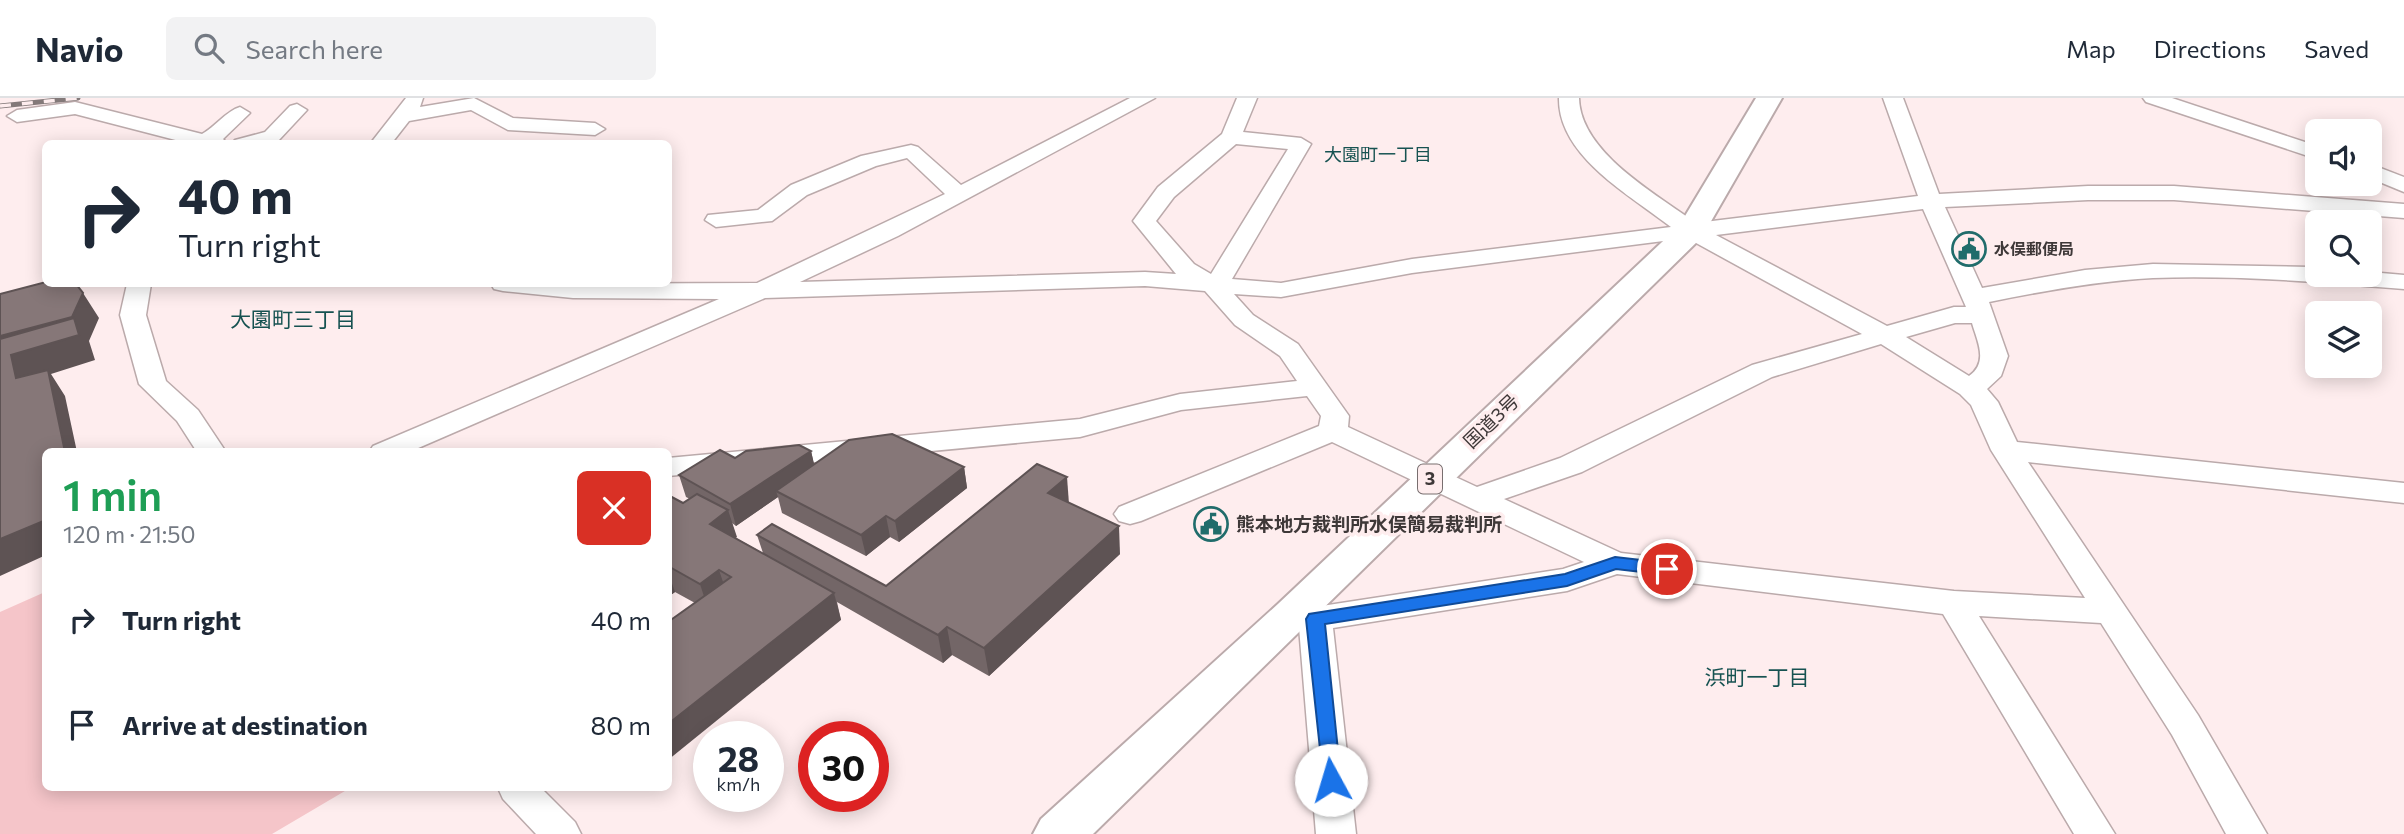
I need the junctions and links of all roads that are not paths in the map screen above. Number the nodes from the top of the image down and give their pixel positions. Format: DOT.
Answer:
graph roads {
  1 [pos="35,98"];
  2 [pos="416,98"];
  3 [pos="1145,98"];
  4 [pos="1247,98"];
  5 [pos="1569,98"];
  6 [pos="1769,98"];
  7 [pos="1893,98"];
  8 [pos="2153,98"];
  9 [pos="297,110"];
  10 [pos="240,113"];
  11 [pos="17,116"];
  12 [pos="402,116"];
  13 [pos="595,129"];
  14 [pos="0,132"];
  15 [pos="1231,137"];
  16 [pos="203,140"];
  17 [pos="213,140"];
  18 [pos="257,140"];
  19 [pos="383,140"];
  20 [pos="2305,149"];
  21 [pos="2404,166"];
  22 [pos="2382,169"];
  23 [pos="2382,175"];
  24 [pos="2404,185"];
  25 [pos="959,195"];
  26 [pos="1931,201"];
  27 [pos="2404,211"];
  28 [pos="716,220"];
  29 [pos="1691,231"];
  30 [pos="2404,282"];
  31 [pos="138,287"];
  32 [pos="546,287"];
  33 [pos="1216,287"];
  34 [pos="767,288"];
  35 [pos="1978,306"];
  36 [pos="1886,336"];
  37 [pos="1316,387"];
  38 [pos="1970,388"];
  39 [pos="1333,432"];
  40 [pos="209,448"];
  41 [pos="392,448"];
  42 [pos="2006,450"];
  43 [pos="672,467"];
  44 [pos="1432,478"];
  45 [pos="2404,493"];
  46 [pos="1475,498"];
  47 [pos="1130,514"];
  48 [pos="1615,563"];
  49 [pos="1954,603"];
  50 [pos="2110,611"];
  51 [pos="1305,617"];
  52 [pos="520,791"];
  53 [pos="561,834"];
  54 [pos="1059,834"];
  55 [pos="1336,834"];
  56 [pos="2095,834"];
  57 [pos="2247,834"];
  1 -- 11 [label="street"];
  2 -- 12 [label="street"];
  3 -- 25 [label="street"];
  4 -- 15 [label="street"];
  5 -- 29 [label="street"];
  6 -- 29 [label="highway, 国道3号 / 3"];
  7 -- 26 [label="street"];
  8 -- 20 [label="street"];
  9 -- 18 [label="street"];
  10 -- 17 [label="street"];
  11 -- 14 [label="street"];
  11 -- 16 [label="street"];
  12 -- 13 [label="street"];
  12 -- 19 [label="street"];
  15 -- 33 [label="street"];
  15 -- 33 [label="street"];
  21 -- 22 [label="street"];
  23 -- 24 [label="street"];
  25 -- 28 [label="street"];
  25 -- 34 [label="street"];
  26 -- 27 [label="street"];
  26 -- 29 [label="street"];
  26 -- 35 [label="street"];
  29 -- 33 [label="street"];
  29 -- 36 [label="street"];
  29 -- 44 [label="highway, 国道3号 / 3"];
  30 -- 35 [label="street"];
  31 -- 40 [label="street"];
  32 -- 34 [label="street"];
  33 -- 34 [label="street"];
  33 -- 37 [label="street"];
  34 -- 41 [label="street"];
  35 -- 36 [label="street"];
  35 -- 38 [label="street"];
  36 -- 38 [label="street"];
  36 -- 46 [label="street"];
  37 -- 39 [label="street"];
  37 -- 43 [label="street"];
  38 -- 42 [label="street"];
  39 -- 44 [label="street"];
  39 -- 47 [label="street"];
  42 -- 45 [label="street"];
  42 -- 50 [label="street"];
  44 -- 46 [label="street"];
  44 -- 51 [label="highway, 国道3号 / 3"];
  46 -- 48 [label="street"];
  48 -- 49 [label="street"];
  48 -- 51 [label="street"];
  49 -- 50 [label="street"];
  49 -- 56 [label="street"];
  50 -- 57 [label="street"];
  51 -- 54 [label="highway, 国道3号 / 3"];
  51 -- 55 [label="street"];
  52 -- 53 [label="street"];
}
